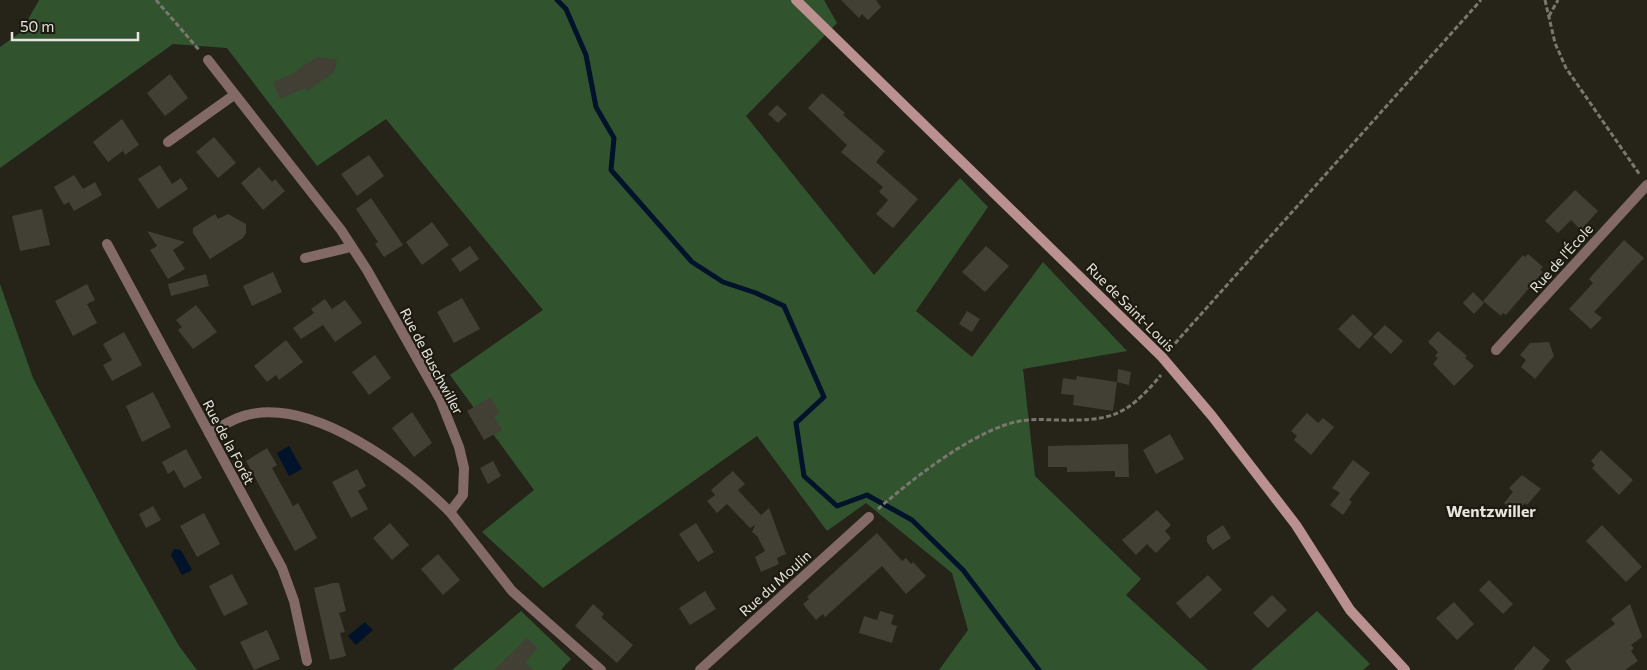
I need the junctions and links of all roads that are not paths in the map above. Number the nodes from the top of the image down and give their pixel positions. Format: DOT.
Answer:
graph roads {
  1 [pos="796,0"];
  2 [pos="208,60"];
  3 [pos="234,94"];
  4 [pos="168,142"];
  5 [pos="1647,185"];
  6 [pos="107,244"];
  7 [pos="351,247"];
  8 [pos="305,258"];
  9 [pos="1496,350"];
  10 [pos="209,433"];
  11 [pos="450,512"];
  12 [pos="872,514"];
  13 [pos="307,661"];
  14 [pos="601,670"];
  15 [pos="700,670"];
  16 [pos="1405,670"];
  1 -- 16 [label="street, Rue de Saint-Louis"];
  2 -- 3 [label="street, Rue de Buschwiller"];
  3 -- 4 [label="street"];
  3 -- 7 [label="street, Rue de Buschwiller"];
  5 -- 9 [label="street, Rue de l'École"];
  6 -- 10 [label="street, Rue de la Forêt"];
  7 -- 8 [label="street"];
  7 -- 11 [label="street, Rue de Buschwiller"];
  10 -- 11 [label="street"];
  10 -- 13 [label="street, Rue de la Forêt"];
  11 -- 14 [label="street"];
  12 -- 15 [label="street, Rue du Moulin"];
}
